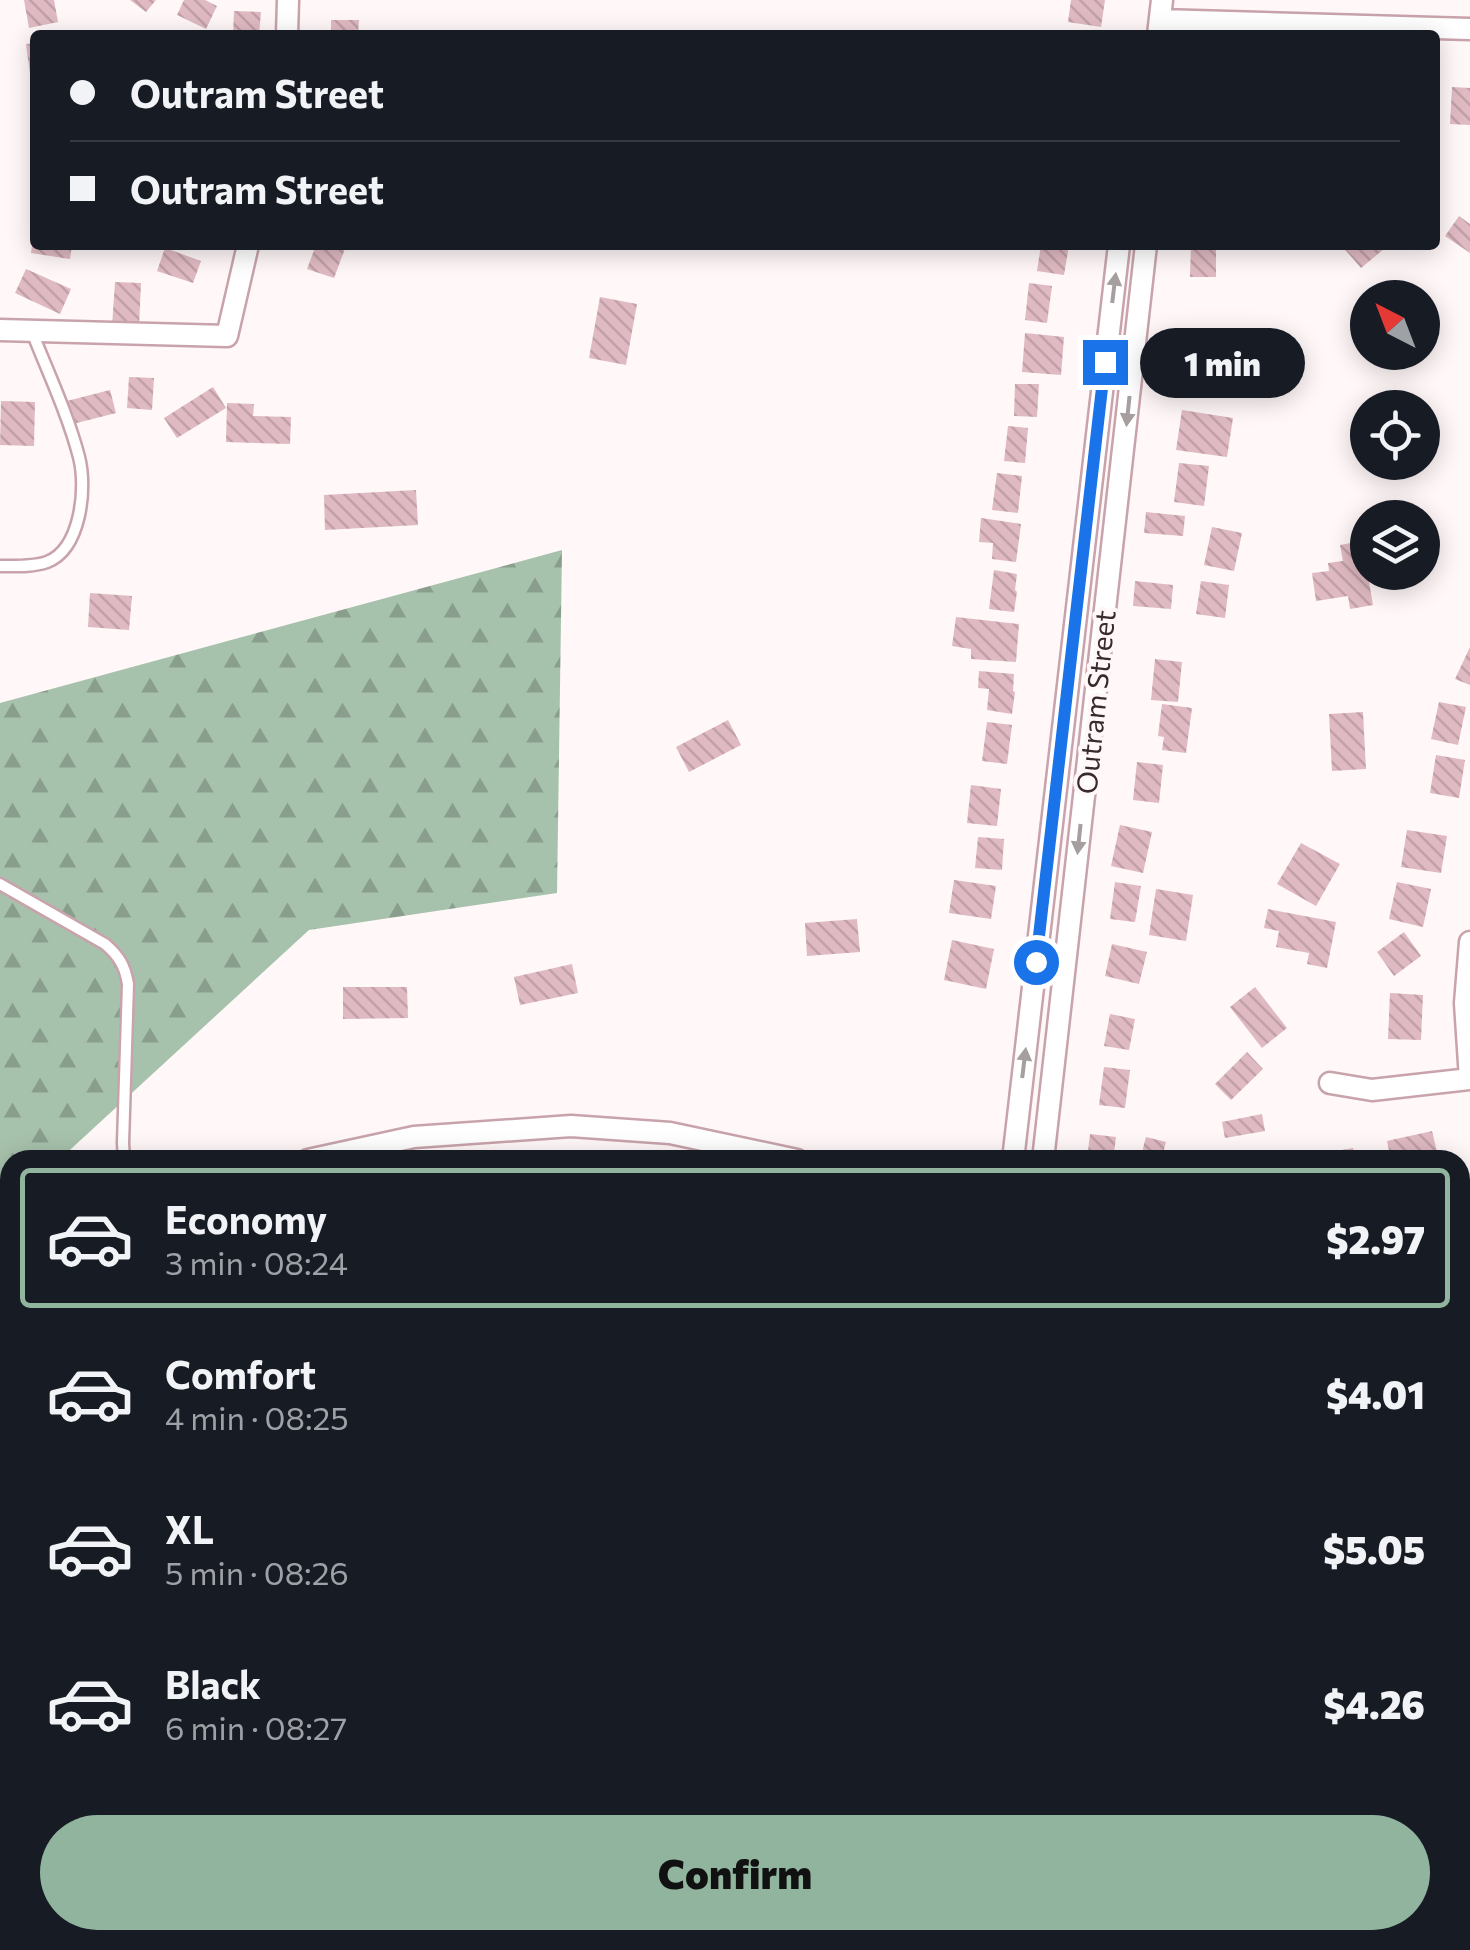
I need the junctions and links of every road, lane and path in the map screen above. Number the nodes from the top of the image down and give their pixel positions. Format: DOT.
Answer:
graph roads {
  1 [pos="288,0"];
  2 [pos="1160,18"];
  3 [pos="1470,29"];
  4 [pos="287,30"];
  5 [pos="1391,30"];
  6 [pos="1440,30"];
  7 [pos="247,250"];
  8 [pos="1118,250"];
  9 [pos="1145,250"];
  10 [pos="0,330"];
  11 [pos="32,331"];
  12 [pos="0,566"];
  13 [pos="0,884"];
  14 [pos="1470,942"];
  15 [pos="1470,1079"];
  16 [pos="1330,1083"];
  17 [pos="123,1150"];
  18 [pos="354,1150"];
  19 [pos="751,1150"];
  20 [pos="1014,1150"];
  21 [pos="1044,1150"];
  1 -- 4 [label="street"];
  2 -- 5 [label="street"];
  3 -- 6 [label="street"];
  7 -- 11 [label="street"];
  20 -- 8 [label="street, Outram Street, one-way"];
  9 -- 21 [label="street, Outram Street, one-way"];
  10 -- 11 [label="street"];
  11 -- 12 [label="lane"];
  13 -- 17 [label="lane"];
  14 -- 15 [label="street"];
  15 -- 16 [label="street"];
  18 -- 19 [label="street"];
}
